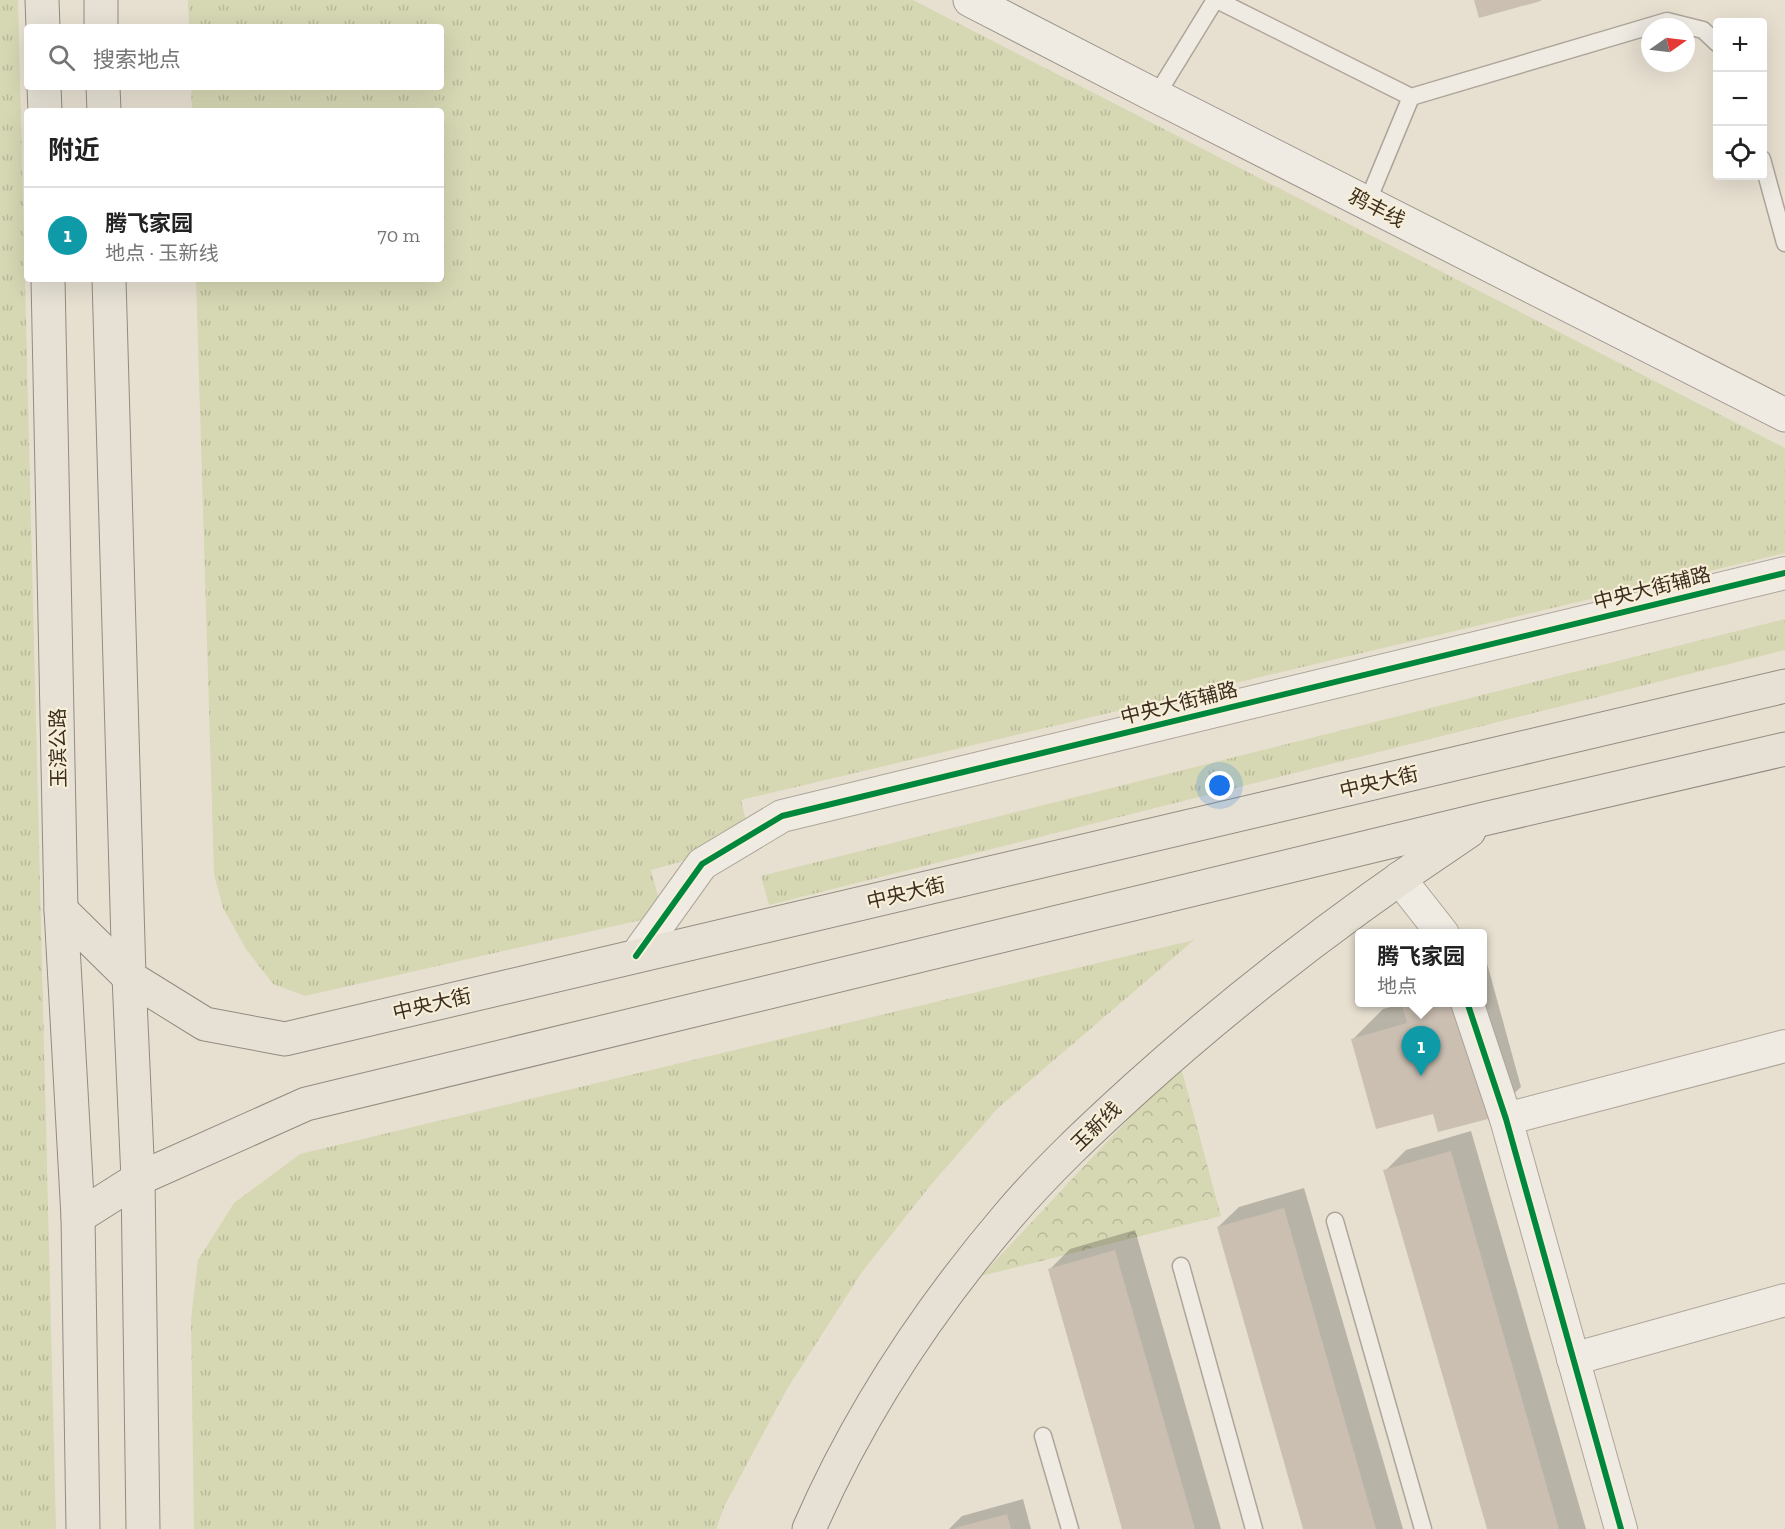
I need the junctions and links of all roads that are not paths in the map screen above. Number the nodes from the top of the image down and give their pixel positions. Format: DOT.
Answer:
graph roads {
  1 [pos="42,0"];
  2 [pos="101,0"];
  3 [pos="970,0"];
  4 [pos="1216,0"];
  5 [pos="43,24"];
  6 [pos="101,24"];
  7 [pos="1713,39"];
  8 [pos="44,90"];
  9 [pos="103,90"];
  10 [pos="1156,96"];
  11 [pos="1411,97"];
  12 [pos="45,108"];
  13 [pos="104,108"];
  14 [pos="1767,177"];
  15 [pos="1367,203"];
  16 [pos="1785,243"];
  17 [pos="48,282"];
  18 [pos="109,282"];
  19 [pos="1785,415"];
  20 [pos="1785,573"];
  21 [pos="1785,686"];
  22 [pos="1785,748"];
  23 [pos="1488,818"];
  24 [pos="1399,878"];
  25 [pos="61,910"];
  26 [pos="1440,929"];
  27 [pos="636,956"];
  28 [pos="129,976"];
  29 [pos="1469,1007"];
  30 [pos="1785,1046"];
  31 [pos="1506,1119"];
  32 [pos="138,1179"];
  33 [pos="78,1217"];
  34 [pos="1335,1221"];
  35 [pos="1181,1266"];
  36 [pos="1785,1300"];
  37 [pos="1573,1359"];
  38 [pos="1043,1436"];
  39 [pos="83,1529"];
  40 [pos="143,1529"];
  41 [pos="809,1529"];
  42 [pos="1070,1529"];
  43 [pos="1254,1529"];
  44 [pos="1423,1529"];
  45 [pos="1621,1529"];
  1 -- 5 [label="main road"];
  2 -- 6 [label="main road"];
  3 -- 10 [label="main road, 鸦丰线"];
  4 -- 10 [label="lane"];
  4 -- 11 [label="lane"];
  7 -- 11 [label="lane"];
  8 -- 12 [label="main road"];
  9 -- 13 [label="main road"];
  10 -- 15 [label="main road, 鸦丰线"];
  11 -- 15 [label="lane"];
  14 -- 16 [label="lane"];
  15 -- 19 [label="main road, 鸦丰线"];
  17 -- 25 [label="main road, 玉滨公路"];
  18 -- 28 [label="main road"];
  20 -- 27 [label="street, 中央大街辅路"];
  21 -- 27 [label="main road, 中央大街"];
  22 -- 23 [label="main road"];
  23 -- 24 [label="main road, 玉新线"];
  23 -- 32 [label="main road"];
  24 -- 26 [label="street"];
  24 -- 41 [label="main road, 玉新线"];
  25 -- 28 [label="main road, 中央大街"];
  25 -- 33 [label="main road, 玉滨公路"];
  27 -- 28 [label="main road, 中央大街"];
  28 -- 32 [label="main road"];
  29 -- 31 [label="street"];
  30 -- 31 [label="street"];
  31 -- 37 [label="street"];
  32 -- 33 [label="main road"];
  32 -- 40 [label="main road"];
  33 -- 39 [label="main road, 玉滨公路"];
  34 -- 44 [label="lane"];
  35 -- 43 [label="lane"];
  36 -- 37 [label="street"];
  37 -- 45 [label="street"];
  38 -- 42 [label="lane"];
}
